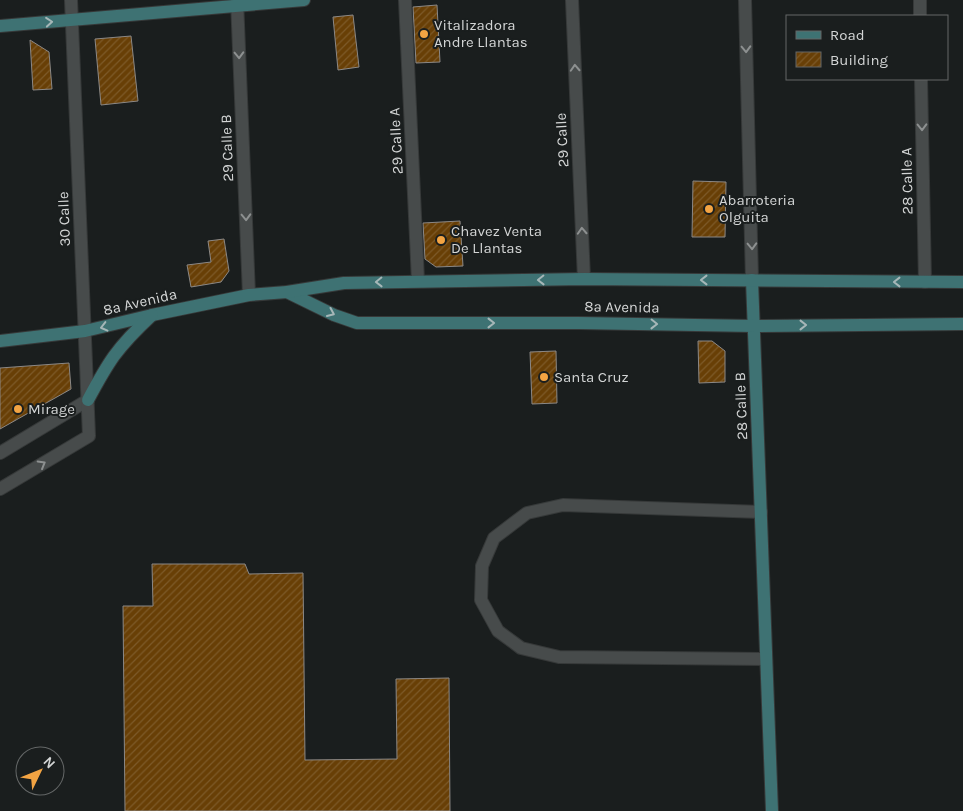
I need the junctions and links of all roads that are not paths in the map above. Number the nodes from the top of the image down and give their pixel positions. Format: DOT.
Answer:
graph roads {
  1 [pos="72,0"];
  2 [pos="304,0"];
  3 [pos="405,0"];
  4 [pos="572,0"];
  5 [pos="745,0"];
  6 [pos="920,0"];
  7 [pos="237,3"];
  8 [pos="920,15"];
  9 [pos="72,20"];
  10 [pos="0,26"];
  11 [pos="921,80"];
  12 [pos="584,279"];
  13 [pos="752,280"];
  14 [pos="418,281"];
  15 [pos="925,282"];
  16 [pos="963,282"];
  17 [pos="287,292"];
  18 [pos="249,295"];
  19 [pos="152,315"];
  20 [pos="963,324"];
  21 [pos="754,326"];
  22 [pos="85,332"];
  23 [pos="0,341"];
  24 [pos="88,400"];
  25 [pos="0,453"];
  26 [pos="0,489"];
  27 [pos="761,512"];
  28 [pos="766,659"];
  29 [pos="772,811"];
  1 -- 9 [label="street, 30 Calle"];
  2 -- 7 [label="main road"];
  3 -- 14 [label="street, 29 Calle A"];
  12 -- 4 [label="street, 29 Calle, one-way"];
  5 -- 13 [label="street, 28 Calle B, one-way"];
  6 -- 8 [label="street"];
  7 -- 9 [label="main road"];
  7 -- 18 [label="street, 29 Calle B, one-way"];
  10 -- 9 [label="main road, one-way"];
  9 -- 22 [label="street, 30 Calle"];
  11 -- 15 [label="street, 28 Calle A, one-way"];
  13 -- 12 [label="main road, 8a Avenida, one-way"];
  12 -- 14 [label="main road, 8a Avenida, one-way"];
  15 -- 13 [label="main road, 8a Avenida, one-way"];
  13 -- 21 [label="main road, 28 Calle B"];
  14 -- 17 [label="main road, 8a Avenida, one-way"];
  15 -- 16 [label="main road, 8a Avenida"];
  17 -- 18 [label="main road, 8a Avenida"];
  17 -- 21 [label="main road, 8a Avenida, one-way"];
  18 -- 19 [label="main road, 8a Avenida"];
  19 -- 22 [label="main road, 8a Avenida, one-way"];
  19 -- 24 [label="main road"];
  21 -- 20 [label="main road, 8a Avenida, one-way"];
  21 -- 27 [label="main road, 28 Calle B"];
  22 -- 23 [label="main road, 8a Avenida"];
  22 -- 24 [label="street, 30 Calle"];
  24 -- 25 [label="street"];
  26 -- 24 [label="street, 30 Calle, one-way"];
  27 -- 28 [label="main road, 28 Calle B"];
  27 -- 28 [label="street"];
  28 -- 29 [label="main road, 28 Calle B"];
}
